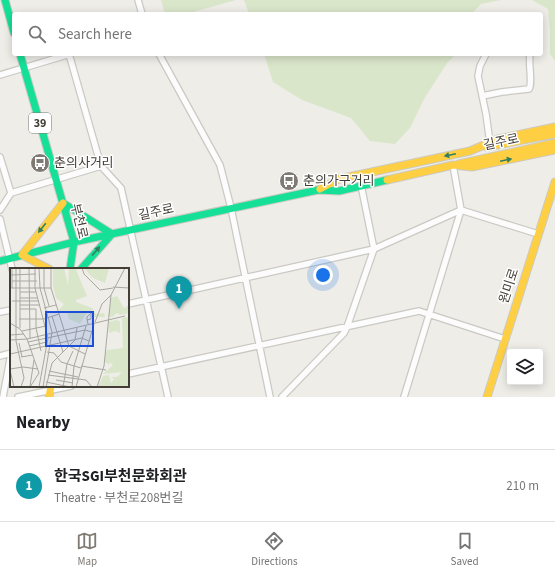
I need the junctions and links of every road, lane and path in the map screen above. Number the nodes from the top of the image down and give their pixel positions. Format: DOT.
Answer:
graph roads {
  1 [pos="5,0"];
  2 [pos="138,0"];
  3 [pos="141,12"];
  4 [pos="12,26"];
  5 [pos="21,56"];
  6 [pos="62,56"];
  7 [pos="70,56"];
  8 [pos="160,56"];
  9 [pos="485,56"];
  10 [pos="530,56"];
  11 [pos="24,67"];
  12 [pos="0,74"];
  13 [pos="482,96"];
  14 [pos="555,127"];
  15 [pos="555,134"];
  16 [pos="555,142"];
  17 [pos="490,143"];
  18 [pos="470,151"];
  19 [pos="554,152"];
  20 [pos="0,157"];
  21 [pos="452,165"];
  22 [pos="101,166"];
  23 [pos="2,169"];
  24 [pos="371,173"];
  25 [pos="56,180"];
  26 [pos="555,182"];
  27 [pos="372,183"];
  28 [pos="361,185"];
  29 [pos="318,190"];
  30 [pos="11,193"];
  31 [pos="63,203"];
  32 [pos="231,208"];
  33 [pos="0,210"];
  34 [pos="461,210"];
  35 [pos="0,220"];
  36 [pos="130,230"];
  37 [pos="112,234"];
  38 [pos="538,234"];
  39 [pos="74,242"];
  40 [pos="374,249"];
  41 [pos="22,255"];
  42 [pos="10,258"];
  43 [pos="0,261"];
  44 [pos="12,268"];
  45 [pos="47,268"];
  46 [pos="70,268"];
  47 [pos="82,268"];
  48 [pos="245,278"];
  49 [pos="147,300"];
  50 [pos="129,304"];
  51 [pos="10,310"];
  52 [pos="0,312"];
  53 [pos="430,314"];
  54 [pos="346,327"];
  55 [pos="505,339"];
  56 [pos="260,346"];
  57 [pos="10,354"];
  58 [pos="0,356"];
  59 [pos="10,359"];
  60 [pos="162,367"];
  61 [pos="129,374"];
  62 [pos="68,387"];
  63 [pos="50,391"];
  64 [pos="3,397"];
  65 [pos="18,397"];
  66 [pos="168,397"];
  67 [pos="270,397"];
  68 [pos="282,397"];
  69 [pos="404,397"];
  70 [pos="487,397"];
  1 -- 4 [label="street"];
  2 -- 3 [label="street"];
  5 -- 11 [label="street, 부천로 / 39"];
  6 -- 11 [label="street"];
  7 -- 22 [label="street"];
  8 -- 32 [label="street"];
  9 -- 13 [label="street"];
  10 -- 13 [label="street"];
  11 -- 12 [label="street"];
  11 -- 25 [label="street, 부천로 / 39"];
  13 -- 17 [label="street"];
  14 -- 17 [label="street, 길주로"];
  15 -- 18 [label="street, 길주로"];
  16 -- 21 [label="street, 길주로"];
  17 -- 18 [label="street, 길주로"];
  18 -- 24 [label="street, 길주로, one-way"];
  21 -- 19 [label="street, 길주로, one-way"];
  20 -- 23 [label="street"];
  21 -- 27 [label="street, 길주로"];
  21 -- 34 [label="street"];
  22 -- 25 [label="street"];
  22 -- 36 [label="street"];
  23 -- 30 [label="street"];
  24 -- 27 [label="street"];
  24 -- 29 [label="street, 길주로"];
  25 -- 30 [label="street"];
  25 -- 31 [label="street, 부천로 / 39"];
  26 -- 38 [label="street, 원미로"];
  27 -- 28 [label="street, 길주로"];
  28 -- 29 [label="street, 길주로"];
  28 -- 40 [label="street"];
  29 -- 32 [label="street, 길주로"];
  30 -- 33 [label="street"];
  31 -- 37 [label="street"];
  31 -- 39 [label="street, 부천로 / 39"];
  31 -- 41 [label="street, one-way"];
  32 -- 36 [label="street, 길주로"];
  32 -- 48 [label="street"];
  34 -- 38 [label="street"];
  34 -- 40 [label="street"];
  34 -- 53 [label="street"];
  35 -- 42 [label="street"];
  36 -- 37 [label="street, 길주로"];
  36 -- 49 [label="street"];
  37 -- 39 [label="street, 길주로"];
  47 -- 37 [label="street, one-way"];
  38 -- 55 [label="street, 원미로"];
  39 -- 41 [label="street, 길주로"];
  39 -- 46 [label="street, 부천로 / 39"];
  40 -- 48 [label="street"];
  40 -- 54 [label="street"];
  41 -- 42 [label="street, 길주로"];
  41 -- 45 [label="street"];
  42 -- 43 [label="street, 길주로"];
  42 -- 44 [label="street"];
  48 -- 49 [label="street"];
  48 -- 56 [label="street"];
  49 -- 50 [label="street"];
  49 -- 60 [label="street"];
  51 -- 52 [label="street"];
  53 -- 54 [label="street"];
  53 -- 55 [label="street"];
  53 -- 69 [label="street"];
  54 -- 56 [label="street"];
  54 -- 68 [label="street"];
  55 -- 70 [label="street, 원미로"];
  56 -- 60 [label="street"];
  56 -- 67 [label="street"];
  57 -- 58 [label="street"];
  59 -- 64 [label="street"];
  60 -- 61 [label="street"];
  60 -- 66 [label="street"];
  62 -- 63 [label="street"];
  63 -- 65 [label="street"];
}
